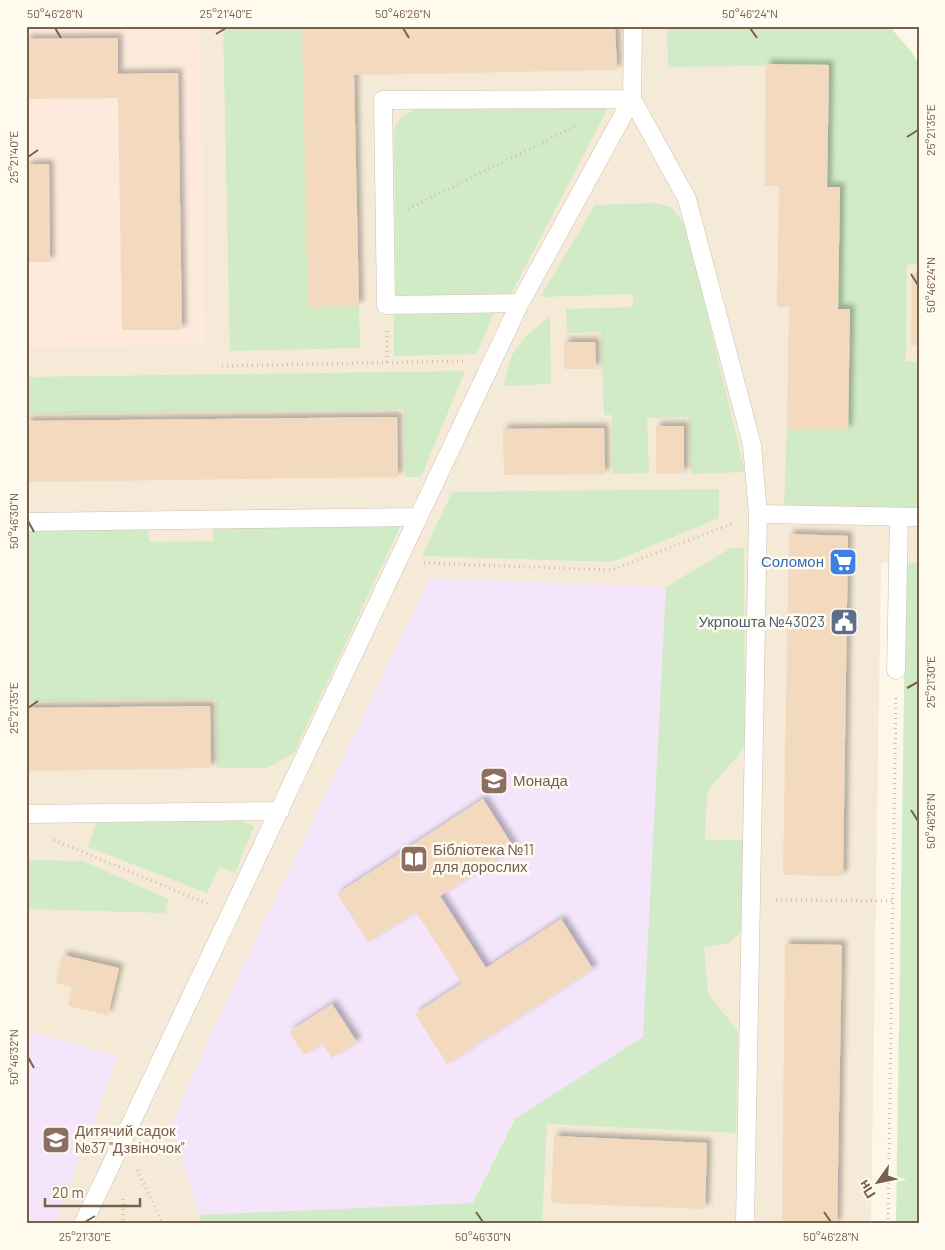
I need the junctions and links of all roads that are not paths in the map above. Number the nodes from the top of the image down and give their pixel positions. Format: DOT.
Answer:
graph roads {
  1 [pos="633,26"];
  2 [pos="632,99"];
  3 [pos="520,303"];
  4 [pos="758,514"];
  5 [pos="418,517"];
  6 [pos="899,517"];
  7 [pos="919,517"];
  8 [pos="26,522"];
  9 [pos="896,670"];
  10 [pos="280,811"];
  11 [pos="26,814"];
  12 [pos="83,1224"];
  13 [pos="745,1224"];
  1 -- 2 [label="lane"];
  2 -- 3 [label="lane"];
  2 -- 3 [label="lane"];
  2 -- 4 [label="lane"];
  3 -- 5 [label="lane"];
  4 -- 6 [label="lane"];
  4 -- 13 [label="lane"];
  5 -- 8 [label="lane"];
  5 -- 10 [label="lane"];
  6 -- 7 [label="lane"];
  6 -- 9 [label="lane"];
  10 -- 11 [label="lane"];
  10 -- 12 [label="lane"];
}
